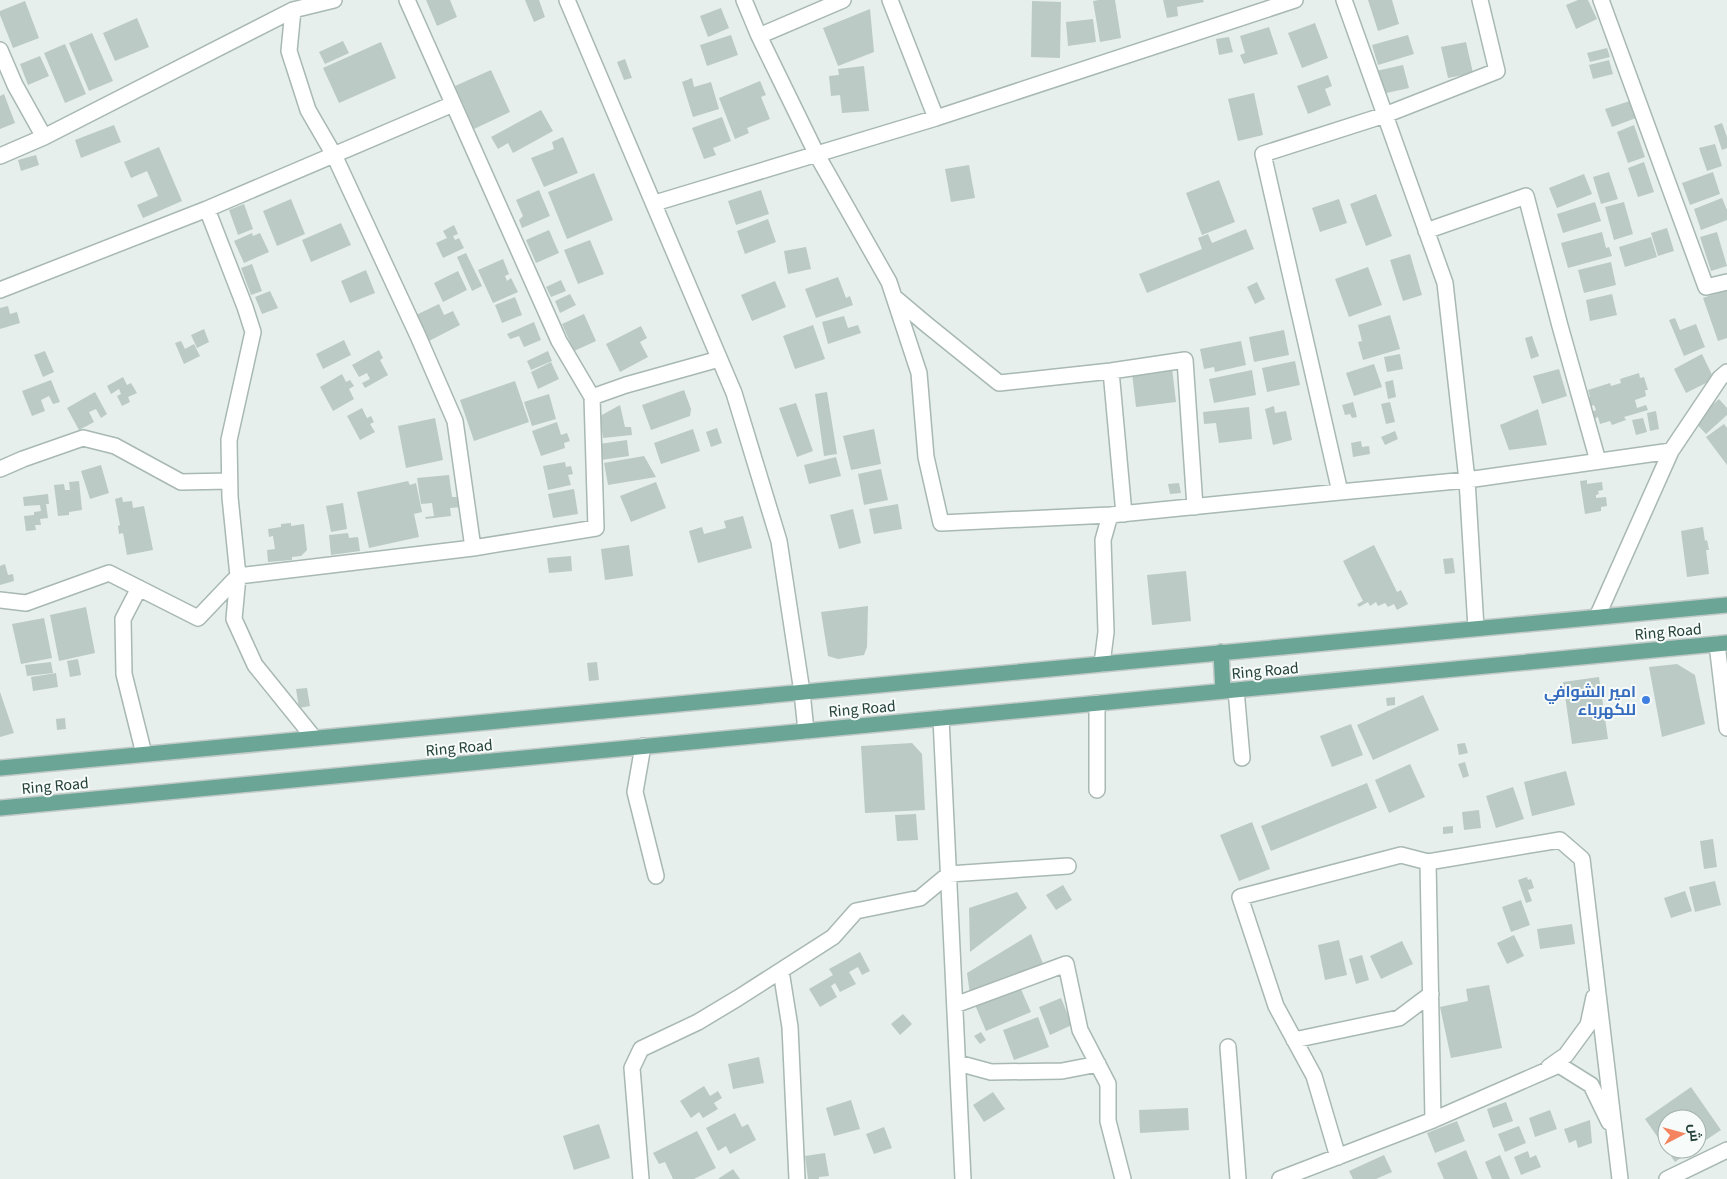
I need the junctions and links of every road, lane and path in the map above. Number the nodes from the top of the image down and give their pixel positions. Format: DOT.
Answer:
graph roads {
  1 [pos="334,0"];
  2 [pos="407,0"];
  3 [pos="567,0"];
  4 [pos="744,0"];
  5 [pos="843,0"];
  6 [pos="890,0"];
  7 [pos="1295,0"];
  8 [pos="1344,0"];
  9 [pos="1480,0"];
  10 [pos="1601,0"];
  11 [pos="293,10"];
  12 [pos="759,36"];
  13 [pos="0,50"];
  14 [pos="453,104"];
  15 [pos="1385,115"];
  16 [pos="936,118"];
  17 [pos="44,137"];
  18 [pos="817,155"];
  19 [pos="0,156"];
  20 [pos="334,156"];
  21 [pos="655,203"];
  22 [pos="207,209"];
  23 [pos="1426,231"];
  24 [pos="1727,282"];
  25 [pos="0,290"];
  26 [pos="894,297"];
  27 [pos="719,359"];
  28 [pos="1111,371"];
  29 [pos="1727,372"];
  30 [pos="592,397"];
  31 [pos="1672,450"];
  32 [pos="1598,461"];
  33 [pos="0,469"];
  34 [pos="229,480"];
  35 [pos="1467,480"];
  36 [pos="1340,492"];
  37 [pos="1195,507"];
  38 [pos="1117,514"];
  39 [pos="473,548"];
  40 [pos="238,576"];
  41 [pos="139,588"];
  42 [pos="0,600"];
  43 [pos="1727,604"];
  44 [pos="1597,617"];
  45 [pos="1476,628"];
  46 [pos="1722,644"];
  47 [pos="1221,652"];
  48 [pos="1102,664"];
  49 [pos="1229,691"];
  50 [pos="802,692"];
  51 [pos="1097,703"];
  52 [pos="941,718"];
  53 [pos="1727,728"];
  54 [pos="806,731"];
  55 [pos="314,738"];
  56 [pos="643,746"];
  57 [pos="144,754"];
  58 [pos="1242,758"];
  59 [pos="0,768"];
  60 [pos="1096,790"];
  61 [pos="0,808"];
  62 [pos="1428,862"];
  63 [pos="1068,866"];
  64 [pos="949,874"];
  65 [pos="656,876"];
  66 [pos="780,971"];
  67 [pos="1597,986"];
  68 [pos="1431,994"];
  69 [pos="955,1005"];
  70 [pos="1294,1040"];
  71 [pos="1228,1047"];
  72 [pos="958,1063"];
  73 [pos="1098,1064"];
  74 [pos="1541,1072"];
  75 [pos="1433,1120"];
  76 [pos="1615,1135"];
  77 [pos="1727,1150"];
  78 [pos="1338,1157"];
  79 [pos="641,1179"];
  80 [pos="797,1179"];
  81 [pos="963,1179"];
  82 [pos="1123,1179"];
  83 [pos="1238,1179"];
  84 [pos="1280,1179"];
  85 [pos="1620,1179"];
  86 [pos="1667,1179"];
  1 -- 11 [label="street"];
  2 -- 14 [label="street"];
  3 -- 21 [label="street"];
  4 -- 12 [label="street"];
  5 -- 12 [label="street"];
  6 -- 16 [label="street"];
  7 -- 16 [label="street"];
  8 -- 15 [label="street"];
  9 -- 15 [label="street"];
  10 -- 24 [label="street"];
  11 -- 17 [label="street"];
  11 -- 20 [label="street"];
  12 -- 18 [label="street"];
  13 -- 17 [label="street"];
  14 -- 20 [label="street"];
  14 -- 30 [label="street"];
  15 -- 23 [label="street"];
  15 -- 36 [label="street"];
  16 -- 18 [label="street"];
  17 -- 19 [label="street"];
  18 -- 21 [label="street"];
  18 -- 26 [label="street"];
  20 -- 22 [label="street"];
  20 -- 39 [label="street"];
  21 -- 27 [label="street"];
  22 -- 25 [label="street"];
  22 -- 34 [label="street"];
  23 -- 32 [label="street"];
  23 -- 35 [label="street"];
  26 -- 28 [label="street"];
  26 -- 38 [label="street"];
  27 -- 30 [label="street"];
  27 -- 50 [label="street"];
  28 -- 37 [label="street"];
  28 -- 38 [label="street"];
  29 -- 31 [label="street"];
  30 -- 39 [label="street"];
  31 -- 32 [label="street"];
  31 -- 44 [label="street"];
  32 -- 35 [label="street"];
  33 -- 34 [label="street"];
  34 -- 40 [label="street"];
  35 -- 36 [label="street"];
  35 -- 45 [label="street"];
  36 -- 37 [label="street"];
  37 -- 38 [label="street"];
  38 -- 48 [label="street"];
  39 -- 40 [label="street"];
  40 -- 41 [label="street"];
  40 -- 55 [label="street"];
  41 -- 42 [label="street"];
  41 -- 57 [label="street"];
  43 -- 44 [label="main road, Ring Road"];
  44 -- 45 [label="main road, Ring Road"];
  45 -- 47 [label="main road, Ring Road"];
  46 -- 49 [label="main road, Ring Road"];
  46 -- 53 [label="street"];
  47 -- 48 [label="main road, Ring Road"];
  47 -- 49 [label="main road"];
  48 -- 50 [label="main road, Ring Road"];
  49 -- 51 [label="main road, Ring Road"];
  49 -- 58 [label="street"];
  50 -- 54 [label="street"];
  50 -- 55 [label="main road, Ring Road"];
  51 -- 52 [label="main road, Ring Road"];
  51 -- 60 [label="street"];
  52 -- 54 [label="main road, Ring Road"];
  52 -- 64 [label="street"];
  54 -- 56 [label="main road, Ring Road"];
  55 -- 57 [label="main road, Ring Road"];
  56 -- 61 [label="main road, Ring Road"];
  56 -- 65 [label="street"];
  57 -- 59 [label="main road, Ring Road"];
  62 -- 67 [label="street"];
  62 -- 68 [label="street"];
  62 -- 70 [label="street"];
  63 -- 64 [label="street"];
  64 -- 66 [label="street"];
  64 -- 69 [label="street"];
  66 -- 79 [label="street"];
  66 -- 80 [label="street"];
  67 -- 74 [label="street"];
  67 -- 76 [label="street"];
  68 -- 70 [label="street"];
  68 -- 75 [label="street"];
  69 -- 72 [label="street"];
  69 -- 73 [label="street"];
  70 -- 78 [label="street"];
  71 -- 83 [label="street"];
  72 -- 73 [label="street"];
  72 -- 81 [label="street"];
  73 -- 82 [label="street"];
  74 -- 75 [label="street"];
  74 -- 76 [label="street"];
  75 -- 78 [label="street"];
  76 -- 85 [label="street"];
  77 -- 86 [label="street"];
  78 -- 84 [label="street"];
}
